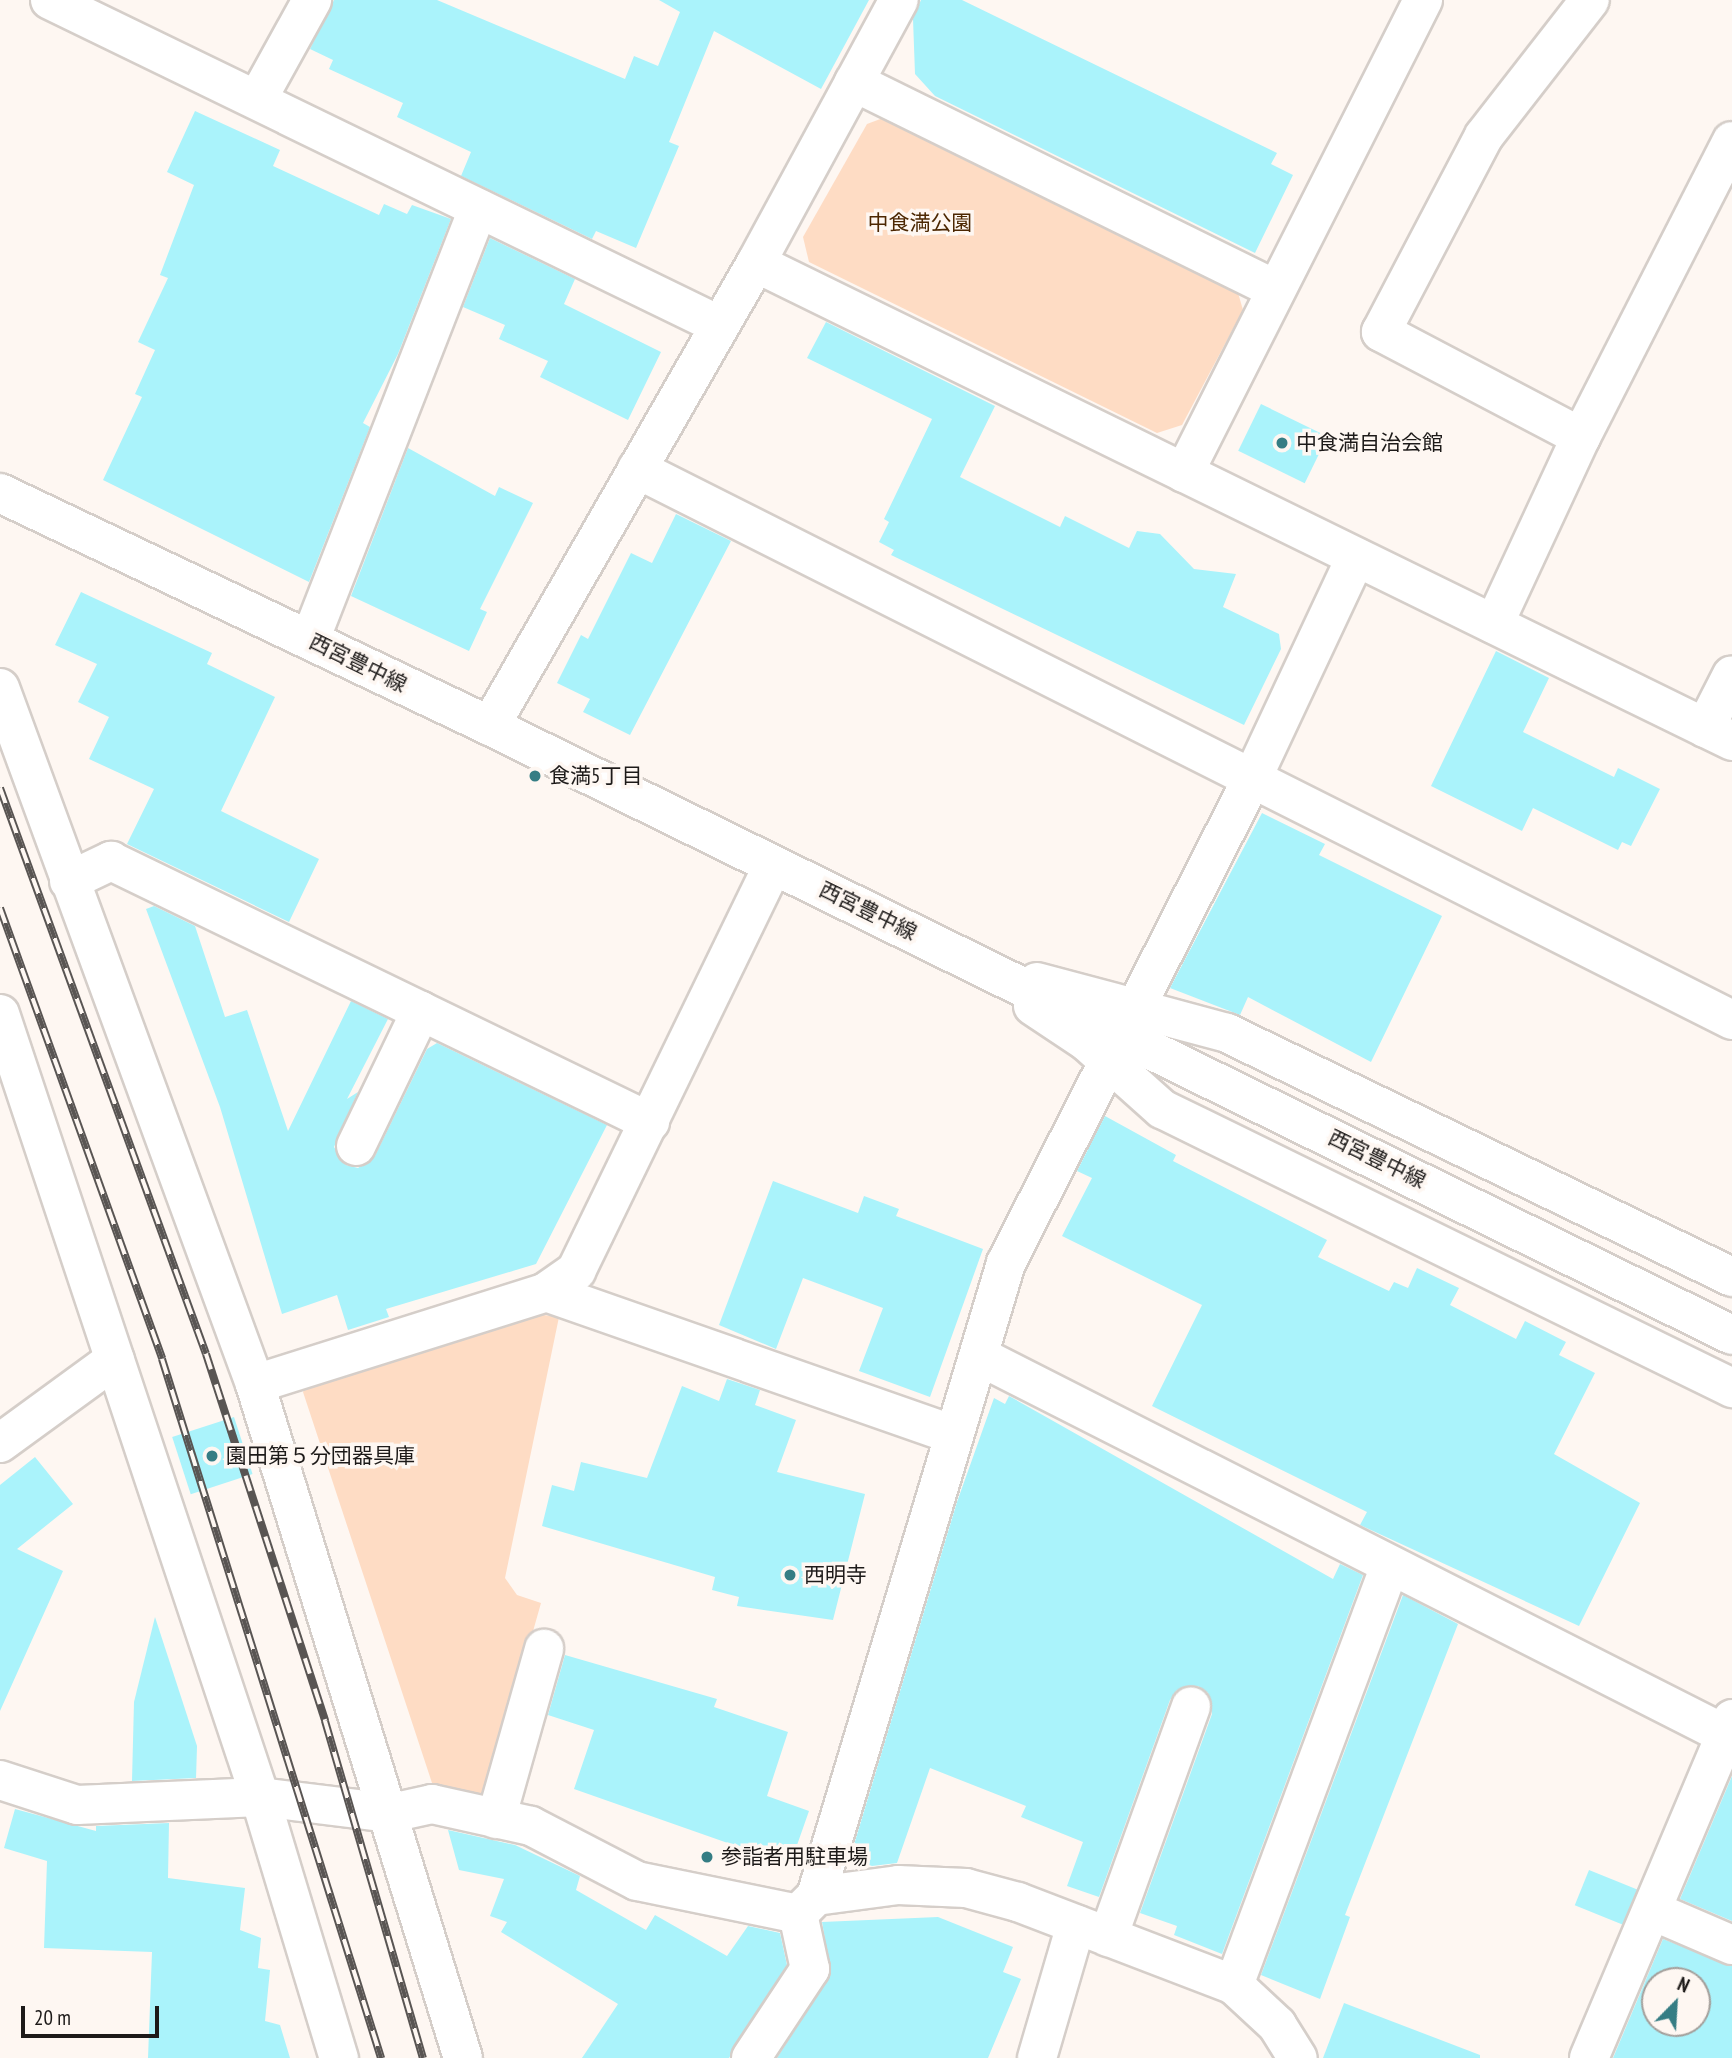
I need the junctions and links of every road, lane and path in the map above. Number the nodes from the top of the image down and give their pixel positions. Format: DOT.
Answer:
graph roads {
  1 [pos="50,0"];
  2 [pos="312,0"];
  3 [pos="899,0"];
  4 [pos="1423,0"];
  5 [pos="1590,0"];
  6 [pos="855,82"];
  7 [pos="258,98"];
  8 [pos="1732,141"];
  9 [pos="478,209"];
  10 [pos="756,263"];
  11 [pos="1275,289"];
  12 [pos="717,324"];
  13 [pos="1581,437"];
  14 [pos="637,469"];
  15 [pos="1184,473"];
  16 [pos="0,494"];
  17 [pos="1356,557"];
  18 [pos="1494,624"];
  19 [pos="310,640"];
  20 [pos="1732,675"];
  21 [pos="0,688"];
  22 [pos="490,726"];
  23 [pos="1719,734"];
  24 [pos="1251,781"];
  25 [pos="773,864"];
  26 [pos="69,881"];
  27 [pos="421,1011"];
  28 [pos="0,1014"];
  29 [pos="1732,1020"];
  30 [pos="1122,1035"];
  31 [pos="650,1122"];
  32 [pos="356,1146"];
  33 [pos="1732,1277"];
  34 [pos="546,1292"];
  35 [pos="1732,1335"];
  36 [pos="979,1356"];
  37 [pos="116,1359"];
  38 [pos="255,1384"];
  39 [pos="1732,1388"];
  40 [pos="952,1434"];
  41 [pos="0,1443"];
  42 [pos="1389,1569"];
  43 [pos="544,1649"];
  44 [pos="1191,1707"];
  45 [pos="1730,1731"];
  46 [pos="0,1780"];
  47 [pos="260,1797"];
  48 [pos="391,1813"];
  49 [pos="496,1819"];
  50 [pos="807,1905"];
  51 [pos="1653,1912"];
  52 [pos="1092,1931"];
  53 [pos="1732,1945"];
  54 [pos="1234,1985"];
  55 [pos="339,2058"];
  56 [pos="463,2058"];
  57 [pos="751,2058"];
  58 [pos="1037,2058"];
  59 [pos="1298,2058"];
  60 [pos="1589,2058"];
  1 -- 7 [label="street"];
  2 -- 7 [label="street"];
  3 -- 6 [label="street"];
  4 -- 11 [label="street"];
  5 -- 13 [label="street"];
  6 -- 10 [label="street"];
  6 -- 11 [label="street"];
  7 -- 9 [label="street"];
  8 -- 13 [label="street"];
  9 -- 12 [label="street"];
  9 -- 19 [label="street"];
  10 -- 12 [label="street"];
  10 -- 15 [label="street"];
  11 -- 15 [label="street"];
  12 -- 14 [label="street"];
  13 -- 18 [label="street"];
  14 -- 22 [label="street"];
  14 -- 24 [label="street"];
  15 -- 17 [label="street"];
  16 -- 19 [label="street, 西宮豊中線"];
  17 -- 18 [label="street"];
  17 -- 24 [label="street"];
  18 -- 23 [label="street"];
  19 -- 22 [label="street, 西宮豊中線"];
  20 -- 23 [label="street"];
  21 -- 26 [label="street"];
  22 -- 25 [label="street, 西宮豊中線"];
  24 -- 29 [label="street"];
  24 -- 30 [label="street"];
  25 -- 30 [label="street, 西宮豊中線"];
  25 -- 31 [label="street"];
  26 -- 27 [label="street"];
  26 -- 38 [label="street"];
  27 -- 31 [label="street"];
  27 -- 32 [label="street"];
  28 -- 37 [label="street"];
  30 -- 33 [label="street"];
  30 -- 35 [label="street, 西宮豊中線"];
  30 -- 36 [label="street"];
  30 -- 39 [label="street"];
  31 -- 34 [label="street"];
  34 -- 38 [label="street"];
  34 -- 40 [label="street"];
  36 -- 40 [label="street"];
  36 -- 42 [label="street"];
  37 -- 41 [label="street"];
  37 -- 47 [label="street"];
  38 -- 48 [label="street"];
  40 -- 50 [label="street"];
  42 -- 45 [label="street"];
  42 -- 54 [label="street"];
  43 -- 49 [label="street"];
  44 -- 52 [label="street"];
  45 -- 51 [label="street"];
  46 -- 47 [label="street"];
  47 -- 48 [label="street"];
  47 -- 55 [label="street"];
  48 -- 49 [label="street"];
  48 -- 56 [label="street"];
  49 -- 50 [label="street"];
  50 -- 52 [label="street"];
  50 -- 57 [label="street"];
  51 -- 53 [label="street"];
  51 -- 60 [label="street"];
  52 -- 54 [label="street"];
  52 -- 58 [label="street"];
  54 -- 59 [label="street"];
}
